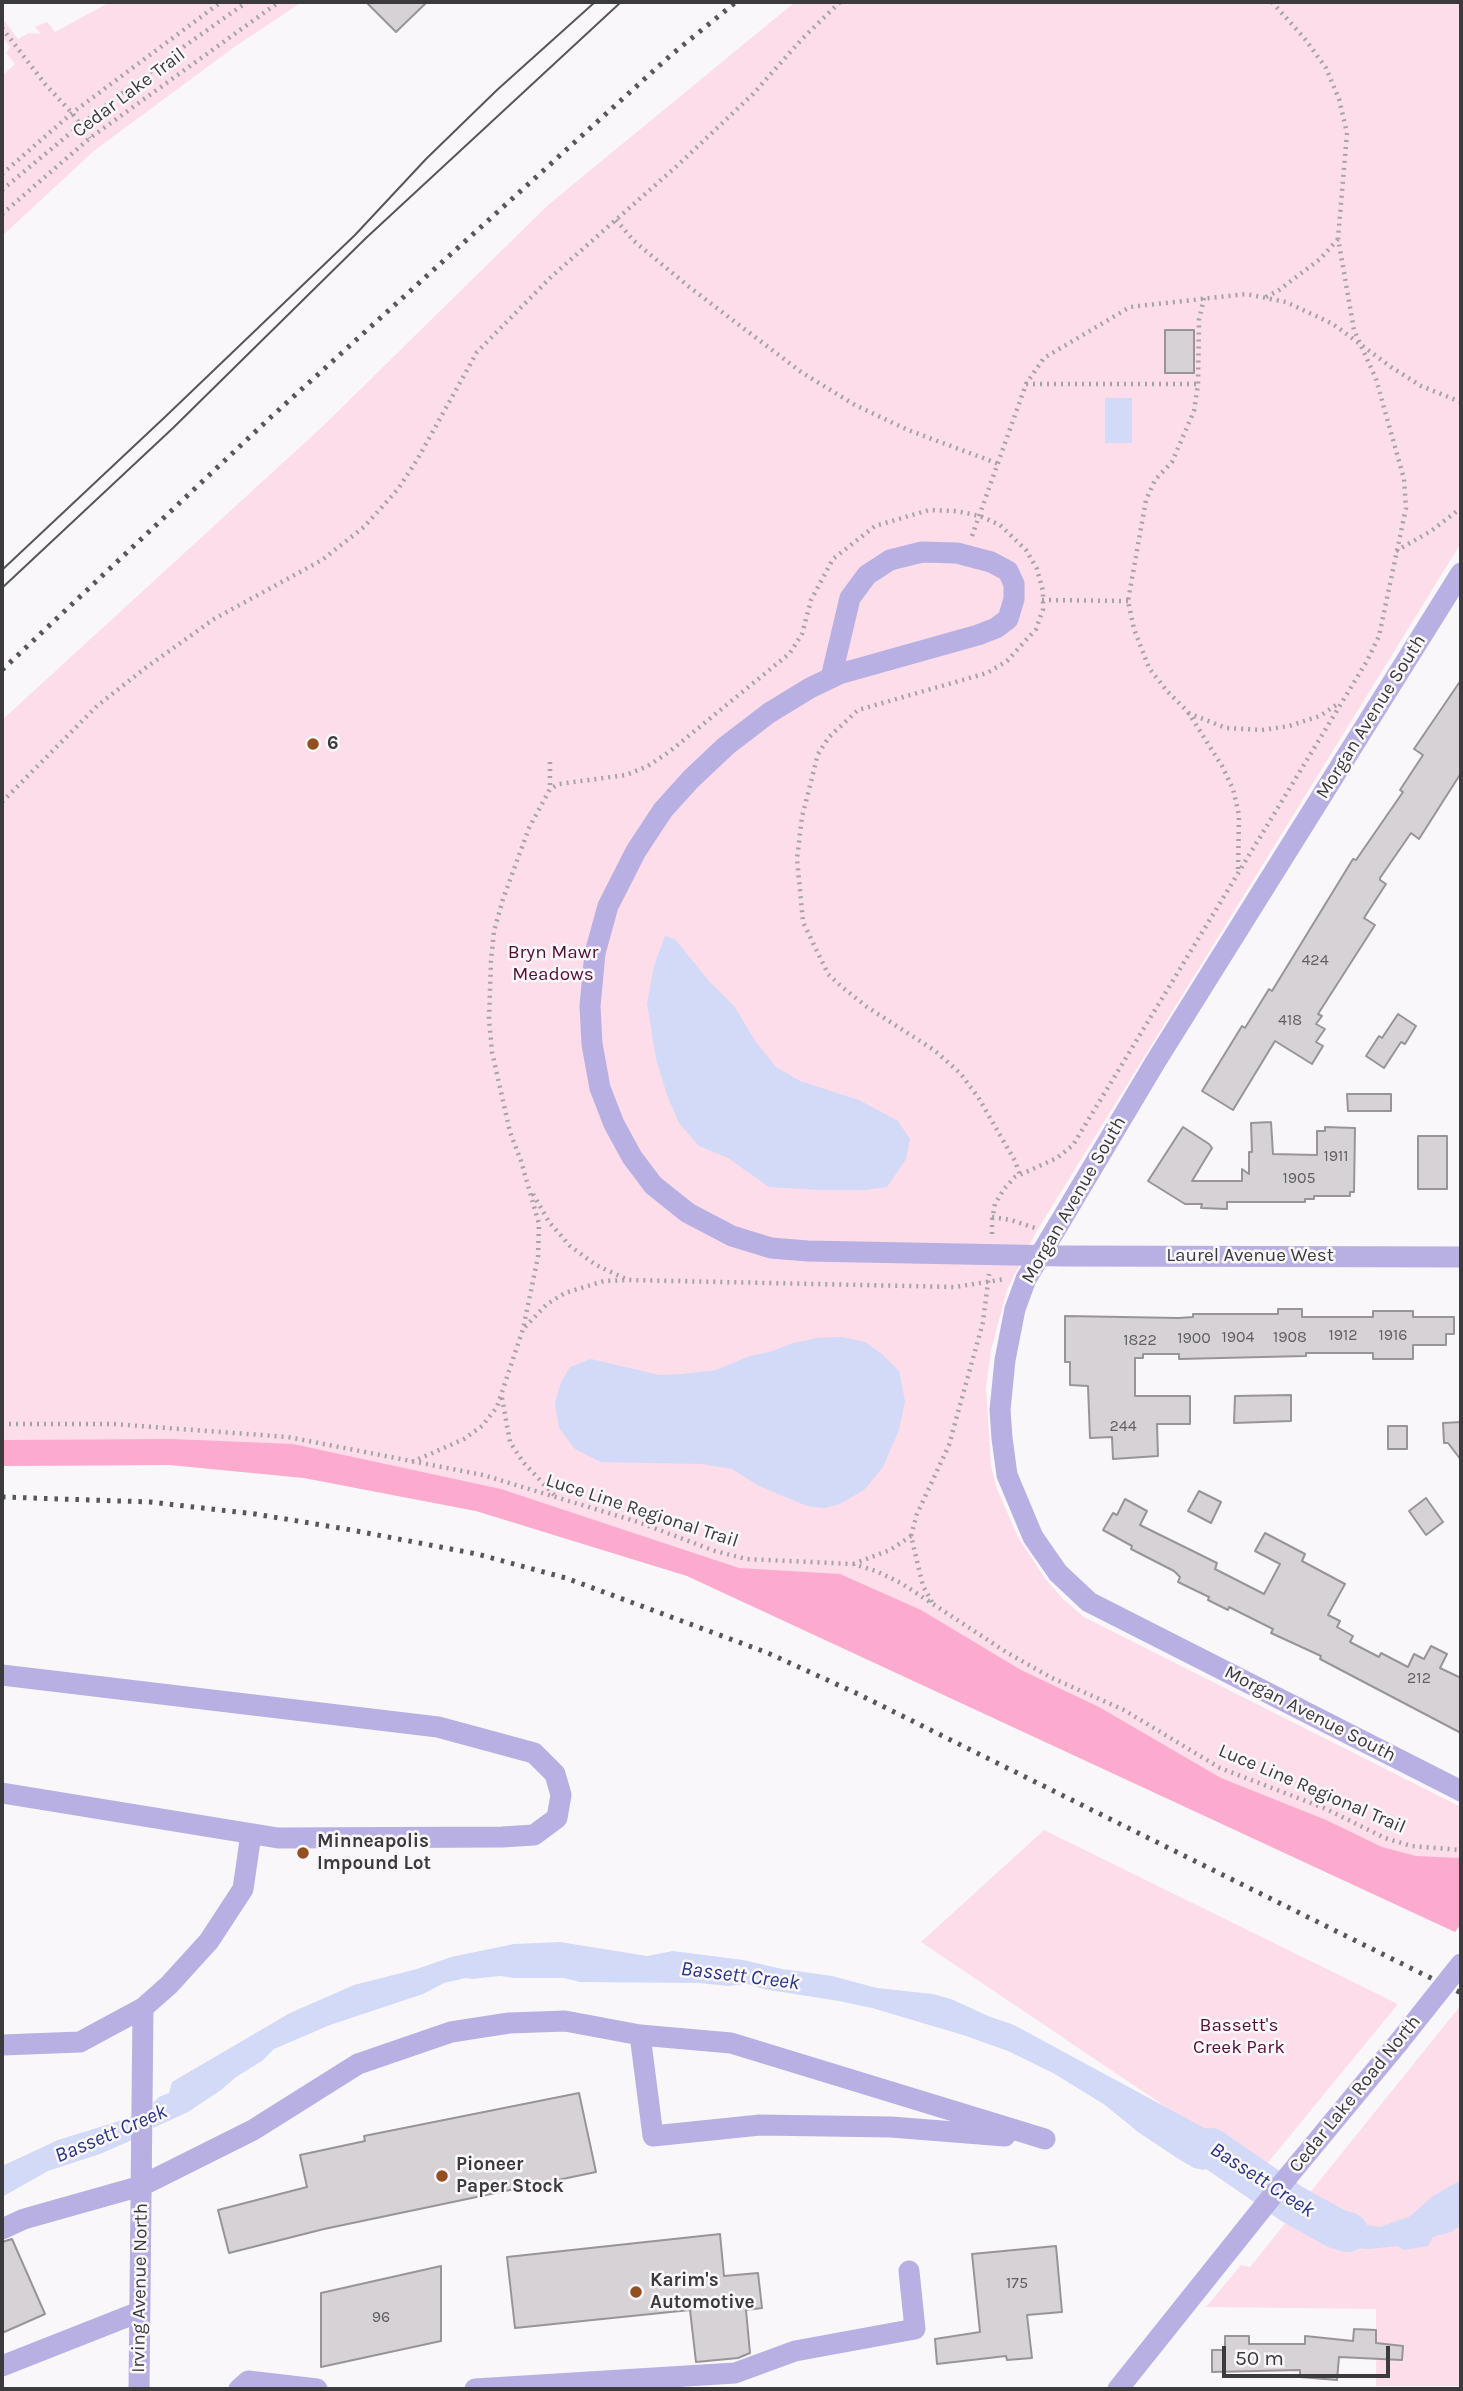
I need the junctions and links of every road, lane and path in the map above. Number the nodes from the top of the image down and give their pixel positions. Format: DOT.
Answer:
graph roads {
  1 [pos="221,2"];
  2 [pos="247,2"];
  3 [pos="279,2"];
  4 [pos="840,2"];
  5 [pos="1272,2"];
  6 [pos="2,28"];
  7 [pos="72,113"];
  8 [pos="80,125"];
  9 [pos="90,138"];
  10 [pos="2,174"];
  11 [pos="2,190"];
  12 [pos="2,214"];
  13 [pos="616,220"];
  14 [pos="1338,238"];
  15 [pos="1266,296"];
  16 [pos="1205,298"];
  17 [pos="1360,343"];
  18 [pos="1026,384"];
  19 [pos="1198,384"];
  20 [pos="1461,402"];
  21 [pos="999,464"];
  22 [pos="1461,509"];
  23 [pos="979,516"];
  24 [pos="1396,551"];
  25 [pos="965,555"];
  26 [pos="1461,573"];
  27 [pos="1014,599"];
  28 [pos="1042,600"];
  29 [pos="1128,601"];
  30 [pos="831,678"];
  31 [pos="1342,701"];
  32 [pos="1188,712"];
  33 [pos="550,762"];
  34 [pos="550,789"];
  35 [pos="2,802"];
  36 [pos="1238,871"];
  37 [pos="1020,1175"];
  38 [pos="529,1187"];
  39 [pos="992,1217"];
  40 [pos="1037,1229"];
  41 [pos="992,1242"];
  42 [pos="1040,1255"];
  43 [pos="1461,1257"];
  44 [pos="990,1268"];
  45 [pos="1013,1279"];
  46 [pos="628,1280"];
  47 [pos="988,1282"];
  48 [pos="523,1329"];
  49 [pos="501,1397"];
  50 [pos="2,1424"];
  51 [pos="412,1462"];
  52 [pos="556,1497"];
  53 [pos="911,1536"];
  54 [pos="853,1564"];
  55 [pos="932,1602"];
  56 [pos="2,1675"];
  57 [pos="1461,1791"];
  58 [pos="2,1793"];
  59 [pos="251,1834"];
  60 [pos="1461,1850"];
  61 [pos="1461,1964"];
  62 [pos="143,2008"];
  63 [pos="640,2035"];
  64 [pos="2,2045"];
  65 [pos="141,2186"];
  66 [pos="2,2229"];
  67 [pos="909,2271"];
  68 [pos="139,2312"];
  69 [pos="2,2366"];
  70 [pos="1127,2386"];
  71 [pos="139,2389"];
  72 [pos="240,2389"];
  73 [pos="317,2389"];
  74 [pos="475,2389"];
  1 -- 7 [label="path, Cedar Lake Trail"];
  2 -- 8 [label="path, Cedar Lake Trail"];
  3 -- 9 [label="path, Cedar Lake Trail"];
  4 -- 13 [label="path"];
  5 -- 14 [label="path"];
  6 -- 7 [label="path"];
  7 -- 8 [label="path"];
  7 -- 10 [label="path, Cedar Lake Trail"];
  8 -- 9 [label="path"];
  8 -- 11 [label="path, Cedar Lake Trail"];
  9 -- 12 [label="path, Cedar Lake Trail"];
  13 -- 21 [label="path"];
  13 -- 35 [label="path"];
  14 -- 15 [label="path"];
  14 -- 17 [label="path"];
  15 -- 16 [label="path"];
  15 -- 17 [label="path"];
  16 -- 18 [label="path"];
  16 -- 19 [label="path"];
  17 -- 20 [label="path"];
  17 -- 24 [label="path"];
  18 -- 19 [label="path"];
  18 -- 21 [label="path"];
  19 -- 29 [label="path"];
  21 -- 23 [label="path"];
  22 -- 24 [label="path"];
  23 -- 25 [label="path"];
  23 -- 28 [label="path"];
  23 -- 34 [label="path"];
  24 -- 31 [label="path"];
  25 -- 27 [label="street"];
  25 -- 30 [label="street"];
  26 -- 42 [label="street, Morgan Avenue South"];
  27 -- 28 [label="path"];
  27 -- 30 [label="street, Laurel Avenue West"];
  28 -- 29 [label="path"];
  28 -- 37 [label="path"];
  29 -- 32 [label="path"];
  30 -- 42 [label="street, Laurel Avenue West"];
  31 -- 32 [label="path"];
  31 -- 36 [label="path"];
  32 -- 36 [label="path"];
  33 -- 34 [label="path"];
  34 -- 38 [label="path"];
  36 -- 37 [label="path"];
  37 -- 39 [label="path"];
  38 -- 46 [label="path"];
  38 -- 48 [label="path"];
  39 -- 40 [label="path"];
  39 -- 41 [label="path"];
  42 -- 43 [label="street, Laurel Avenue West"];
  42 -- 57 [label="street, Morgan Avenue South"];
  44 -- 47 [label="path"];
  45 -- 47 [label="path"];
  46 -- 47 [label="path"];
  46 -- 48 [label="path"];
  47 -- 53 [label="path"];
  48 -- 49 [label="path"];
  49 -- 51 [label="path"];
  49 -- 52 [label="path"];
  50 -- 51 [label="path, Luce Line Regional Trail"];
  51 -- 52 [label="path, Luce Line Regional Trail"];
  52 -- 54 [label="path, Luce Line Regional Trail"];
  53 -- 54 [label="path"];
  53 -- 55 [label="path"];
  54 -- 55 [label="path, Luce Line Regional Trail"];
  55 -- 60 [label="path, Luce Line Regional Trail"];
  56 -- 59 [label="street"];
  58 -- 59 [label="street"];
  59 -- 62 [label="street"];
  61 -- 70 [label="street, Cedar Lake Road North, bridge"];
  62 -- 64 [label="street"];
  62 -- 65 [label="street, Irving Avenue North"];
  63 -- 63 [label="street"];
  63 -- 65 [label="street"];
  65 -- 66 [label="street"];
  65 -- 68 [label="street, Irving Avenue North"];
  67 -- 74 [label="street"];
  68 -- 69 [label="street"];
  68 -- 71 [label="street, Irving Avenue North"];
  72 -- 73 [label="street"];
}
